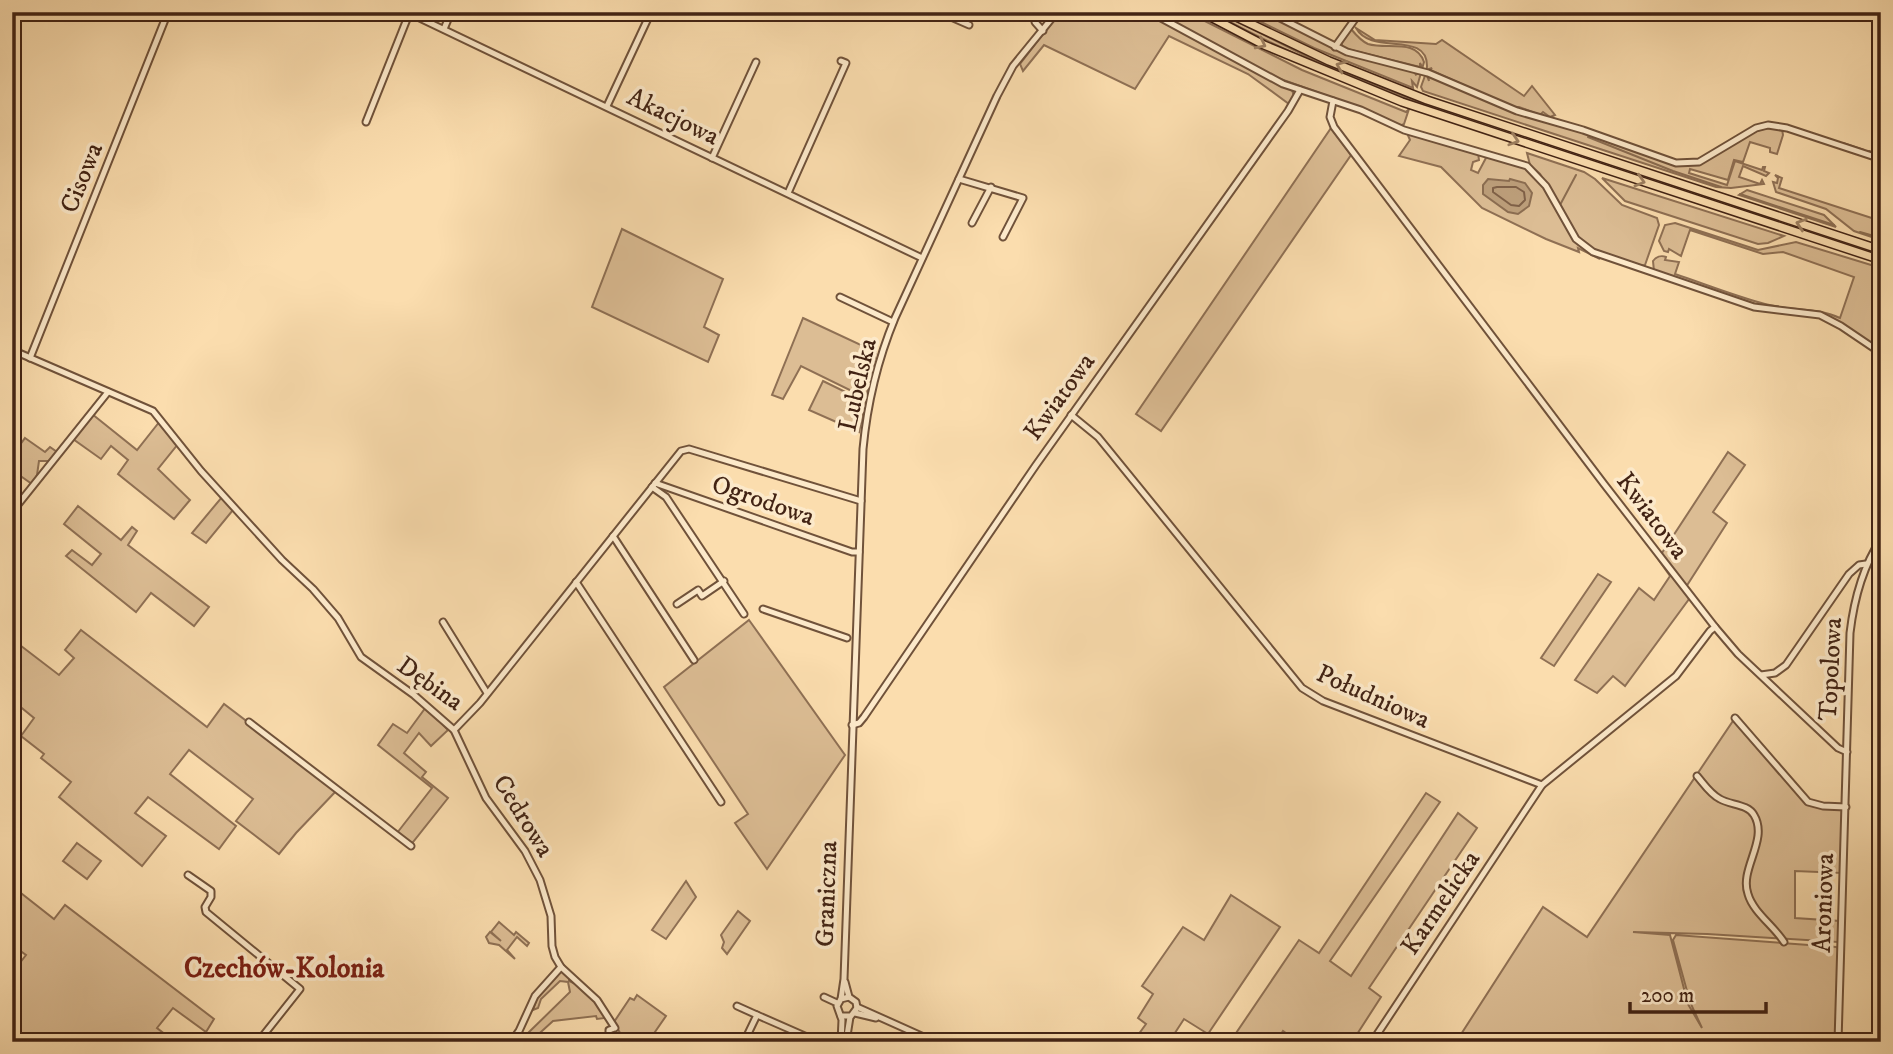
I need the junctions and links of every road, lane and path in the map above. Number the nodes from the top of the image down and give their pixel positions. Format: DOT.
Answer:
graph roads {
  1 [pos="168,12"];
  2 [pos="451,12"];
  3 [pos="651,12"];
  4 [pos="950,12"];
  5 [pos="1037,12"];
  6 [pos="1057,12"];
  7 [pos="1150,12"];
  8 [pos="1201,12"];
  9 [pos="1226,12"];
  10 [pos="1268,12"];
  11 [pos="1360,12"];
  12 [pos="408,13"];
  13 [pos="970,25"];
  14 [pos="444,29"];
  15 [pos="1043,31"];
  16 [pos="1335,47"];
  17 [pos="841,61"];
  18 [pos="756,62"];
  19 [pos="1300,90"];
  20 [pos="1333,101"];
  21 [pos="607,107"];
  22 [pos="366,122"];
  23 [pos="712,158"];
  24 [pos="1881,159"];
  25 [pos="959,179"];
  26 [pos="991,187"];
  27 [pos="788,193"];
  28 [pos="972,223"];
  29 [pos="1003,237"];
  30 [pos="1881,250"];
  31 [pos="922,258"];
  32 [pos="1881,260"];
  33 [pos="840,298"];
  34 [pos="893,322"];
  35 [pos="12,350"];
  36 [pos="1881,354"];
  37 [pos="30,358"];
  38 [pos="104,391"];
  39 [pos="1071,415"];
  40 [pos="653,485"];
  41 [pos="861,501"];
  42 [pos="12,512"];
  43 [pos="613,537"];
  44 [pos="1881,539"];
  45 [pos="859,552"];
  46 [pos="1866,564"];
  47 [pos="724,580"];
  48 [pos="576,582"];
  49 [pos="677,604"];
  50 [pos="763,609"];
  51 [pos="744,614"];
  52 [pos="443,622"];
  53 [pos="1715,627"];
  54 [pos="847,638"];
  55 [pos="694,660"];
  56 [pos="1761,675"];
  57 [pos="487,693"];
  58 [pos="1735,718"];
  59 [pos="249,722"];
  60 [pos="852,725"];
  61 [pos="454,730"];
  62 [pos="1847,752"];
  63 [pos="1697,776"];
  64 [pos="1542,785"];
  65 [pos="721,802"];
  66 [pos="1846,807"];
  67 [pos="849,810"];
  68 [pos="411,846"];
  69 [pos="188,875"];
  70 [pos="1784,942"];
  71 [pos="561,967"];
  72 [pos="844,979"];
  73 [pos="824,997"];
  74 [pos="849,997"];
  75 [pos="839,1001"];
  76 [pos="737,1006"];
  77 [pos="854,1012"];
  78 [pos="757,1015"];
  79 [pos="841,1016"];
  80 [pos="258,1042"];
  81 [pos="511,1042"];
  82 [pos="609,1042"];
  83 [pos="744,1042"];
  84 [pos="802,1042"];
  85 [pos="843,1042"];
  86 [pos="935,1042"];
  87 [pos="1372,1042"];
  88 [pos="1838,1042"];
  1 -- 37 [label="street, Cisowa"];
  2 -- 14 [label="street"];
  3 -- 21 [label="street"];
  4 -- 13 [label="street"];
  5 -- 15 [label="street"];
  6 -- 15 [label="street, Lubelska"];
  7 -- 19 [label="street"];
  8 -- 32 [label="highway, one-way"];
  30 -- 9 [label="highway, one-way"];
  10 -- 16 [label="street"];
  11 -- 16 [label="street"];
  12 -- 14 [label="street, Akacjowa"];
  12 -- 22 [label="street"];
  14 -- 21 [label="street, Akacjowa"];
  15 -- 25 [label="street, Lubelska"];
  16 -- 24 [label="street"];
  17 -- 27 [label="street"];
  18 -- 23 [label="street"];
  19 -- 20 [label="street"];
  19 -- 39 [label="street, Kwiatowa"];
  20 -- 36 [label="street"];
  20 -- 53 [label="street, Kwiatowa"];
  21 -- 23 [label="street, Akacjowa"];
  23 -- 27 [label="street, Akacjowa"];
  25 -- 26 [label="street"];
  25 -- 31 [label="street, Lubelska"];
  26 -- 28 [label="street"];
  26 -- 29 [label="street"];
  27 -- 31 [label="street, Akacjowa"];
  31 -- 34 [label="street, Lubelska"];
  33 -- 34 [label="street"];
  34 -- 41 [label="street, Lubelska"];
  35 -- 37 [label="street, Dębina"];
  37 -- 38 [label="street, Dębina"];
  38 -- 42 [label="street"];
  38 -- 61 [label="street, Dębina"];
  39 -- 60 [label="street, Kwiatowa"];
  39 -- 64 [label="street, Południowa"];
  40 -- 41 [label="street, Dębina"];
  40 -- 43 [label="street, Dębina"];
  40 -- 45 [label="street, Ogrodowa"];
  40 -- 47 [label="street"];
  41 -- 45 [label="street, Lubelska"];
  43 -- 48 [label="street, Dębina"];
  43 -- 55 [label="street"];
  44 -- 46 [label="street, Topolowa"];
  45 -- 60 [label="street, Lubelska"];
  46 -- 56 [label="street"];
  46 -- 62 [label="street, Topolowa"];
  47 -- 49 [label="street"];
  47 -- 51 [label="street"];
  48 -- 57 [label="street, Dębina"];
  48 -- 65 [label="street"];
  50 -- 54 [label="street"];
  52 -- 57 [label="street"];
  53 -- 56 [label="street, Kwiatowa"];
  53 -- 64 [label="street"];
  56 -- 62 [label="street, Kwiatowa"];
  57 -- 61 [label="street, Dębina"];
  58 -- 66 [label="street"];
  59 -- 68 [label="street"];
  60 -- 67 [label="street, Lubelska"];
  61 -- 71 [label="street, Cedrowa"];
  62 -- 66 [label="street, Topolowa"];
  63 -- 70 [label="street"];
  64 -- 87 [label="street, Karmelicka"];
  66 -- 88 [label="street, Aroniowa"];
  67 -- 72 [label="street, Graniczna"];
  69 -- 80 [label="street"];
  71 -- 81 [label="street"];
  71 -- 82 [label="street"];
  72 -- 74 [label="street, Graniczna"];
  72 -- 75 [label="street, Graniczna"];
  73 -- 75 [label="street"];
  74 -- 75 [label="street"];
  74 -- 77 [label="street"];
  75 -- 79 [label="street"];
  76 -- 78 [label="street"];
  77 -- 79 [label="street"];
  77 -- 85 [label="street"];
  77 -- 86 [label="street"];
  78 -- 83 [label="street"];
  78 -- 84 [label="street"];
  79 -- 85 [label="street"];
}
